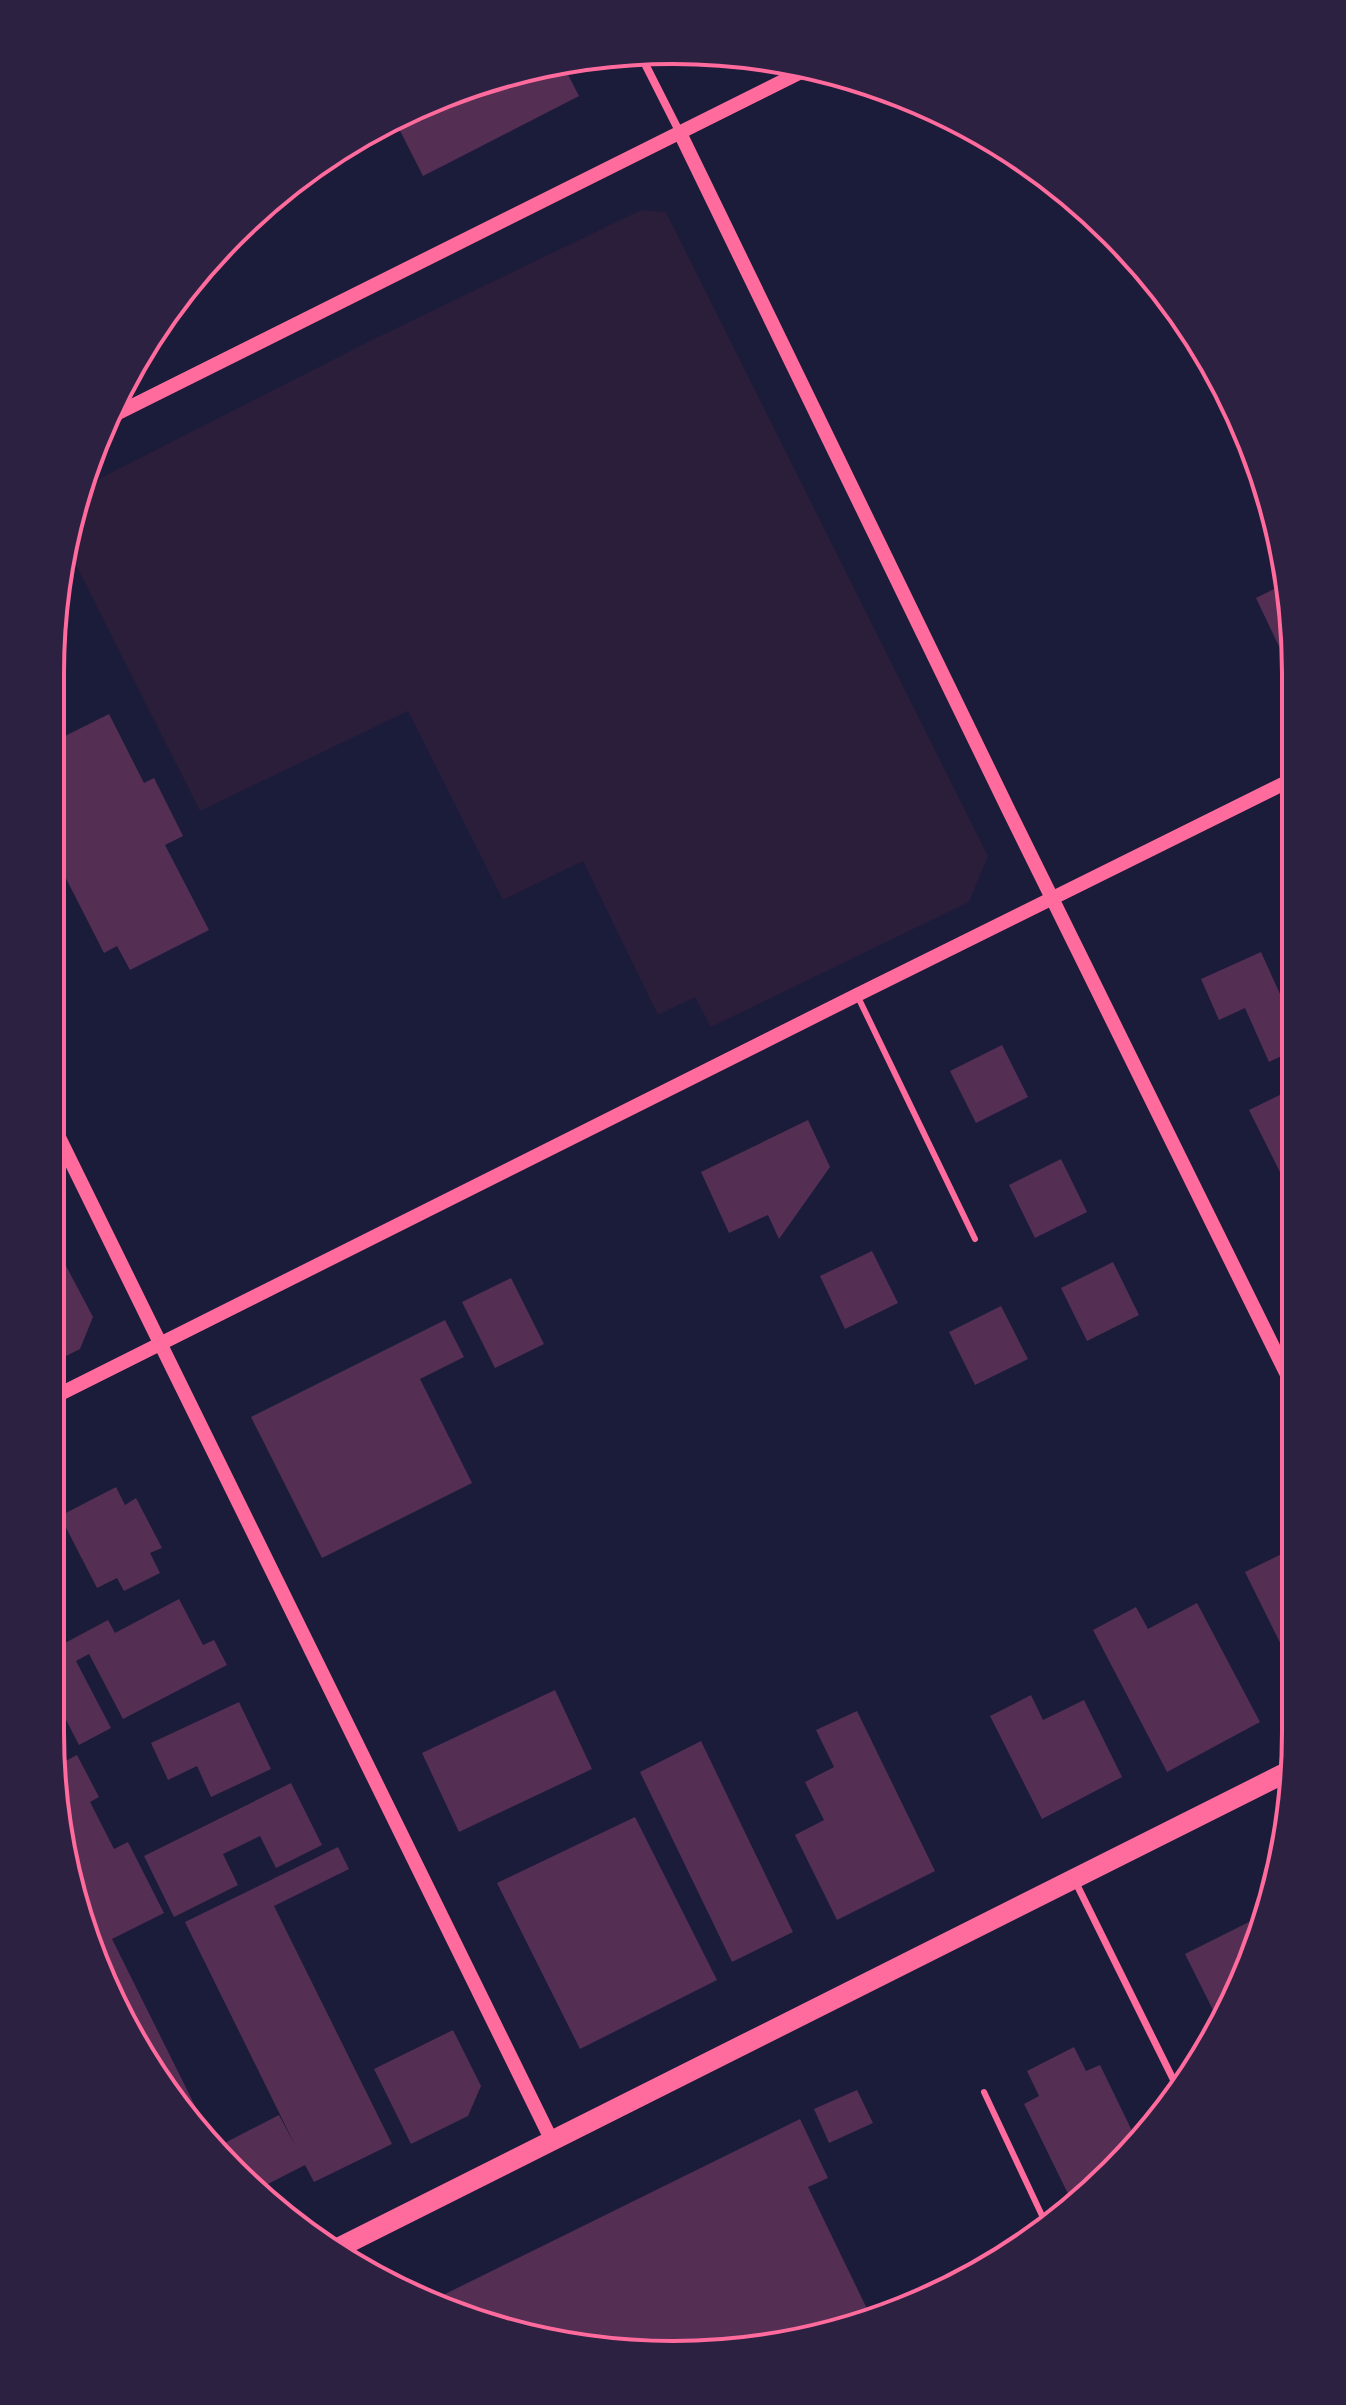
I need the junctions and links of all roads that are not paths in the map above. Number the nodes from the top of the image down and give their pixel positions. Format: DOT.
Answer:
graph roads {
  1 [pos="645,65"];
  2 [pos="793,76"];
  3 [pos="680,133"];
  4 [pos="124,410"];
  5 [pos="1282,784"];
  6 [pos="1052,899"];
  7 [pos="857,995"];
  8 [pos="64,1148"];
  9 [pos="975,1239"];
  10 [pos="160,1344"];
  11 [pos="1282,1365"];
  12 [pos="64,1392"];
  13 [pos="1281,1775"];
  14 [pos="1074,1880"];
  15 [pos="1173,2079"];
  16 [pos="984,2092"];
  17 [pos="552,2141"];
  18 [pos="1042,2216"];
  19 [pos="345,2244"];
  1 -- 3 [label="street"];
  2 -- 3 [label="street"];
  3 -- 4 [label="street"];
  3 -- 6 [label="street"];
  5 -- 6 [label="street"];
  6 -- 7 [label="street"];
  6 -- 11 [label="street"];
  7 -- 9 [label="lane"];
  7 -- 10 [label="street"];
  8 -- 10 [label="street"];
  10 -- 12 [label="street"];
  10 -- 17 [label="street"];
  13 -- 14 [label="main road"];
  14 -- 15 [label="street"];
  14 -- 17 [label="main road"];
  16 -- 18 [label="lane"];
  17 -- 19 [label="main road"];
}
